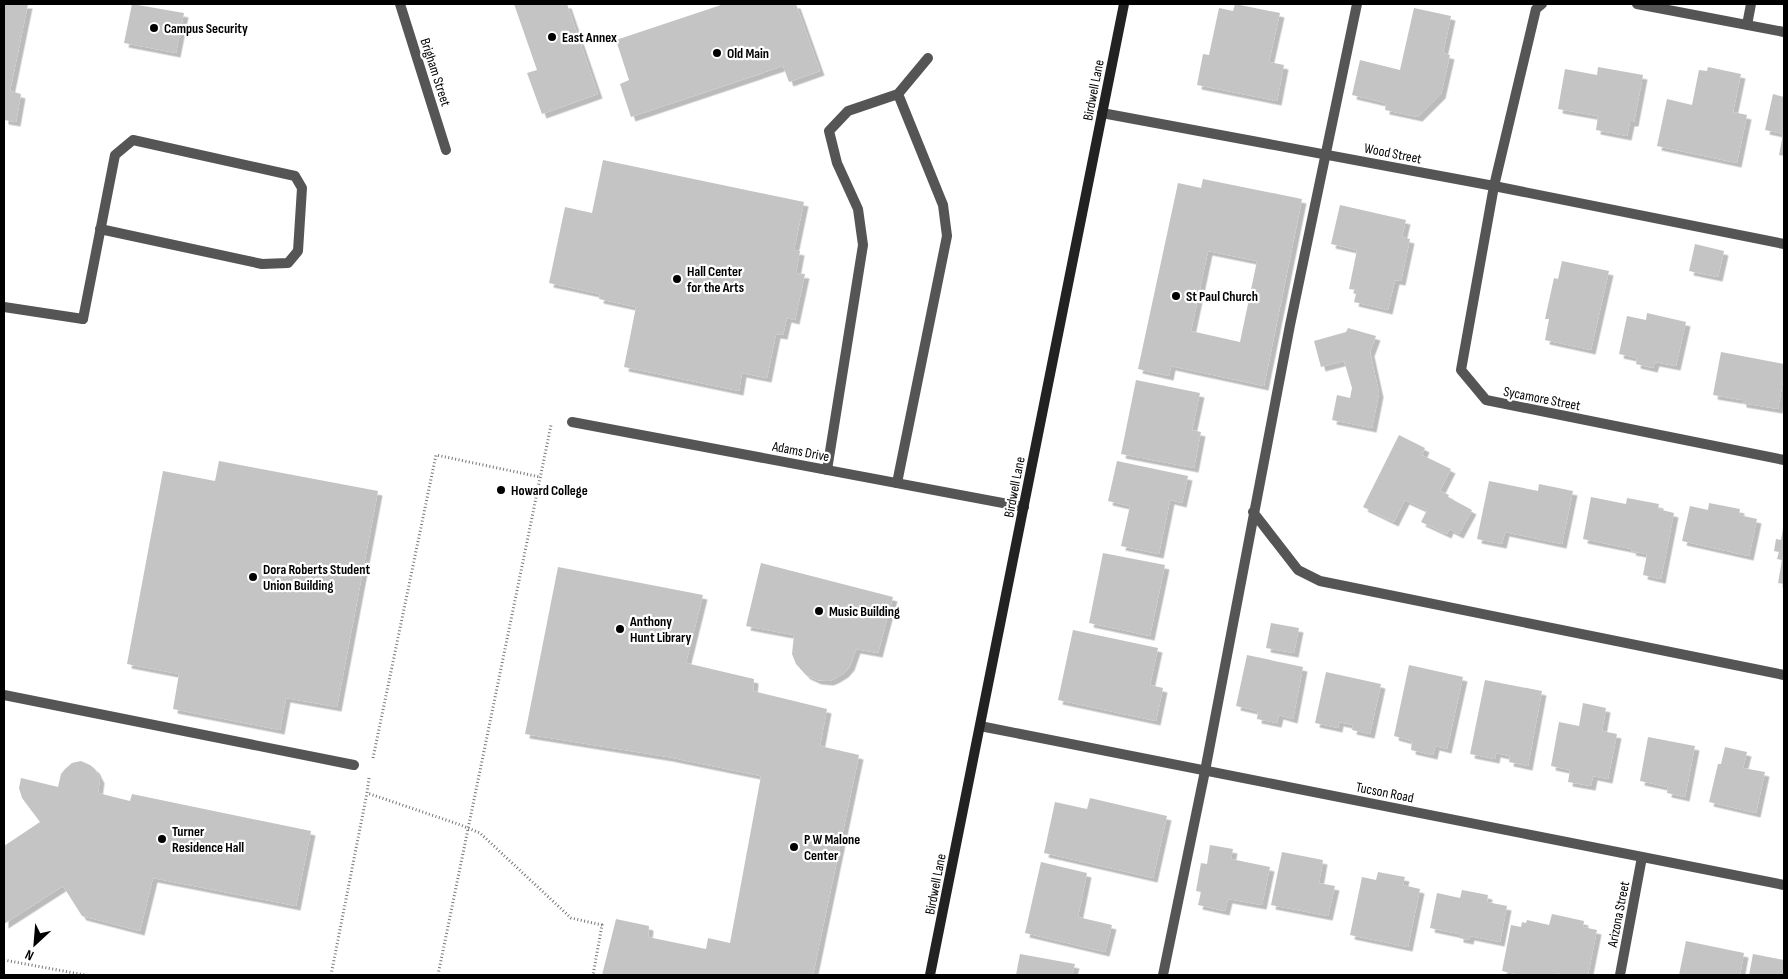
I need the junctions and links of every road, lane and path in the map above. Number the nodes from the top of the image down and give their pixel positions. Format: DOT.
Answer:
graph roads {
  1 [pos="400,4"];
  2 [pos="1124,4"];
  3 [pos="1357,4"];
  4 [pos="1542,4"];
  5 [pos="1637,4"];
  6 [pos="1751,4"];
  7 [pos="1747,25"];
  8 [pos="1784,32"];
  9 [pos="928,58"];
  10 [pos="898,94"];
  11 [pos="1102,113"];
  12 [pos="446,150"];
  13 [pos="1326,154"];
  14 [pos="1494,186"];
  15 [pos="100,229"];
  16 [pos="1784,244"];
  17 [pos="4,307"];
  18 [pos="572,422"];
  19 [pos="1784,460"];
  20 [pos="827,470"];
  21 [pos="540,477"];
  22 [pos="897,483"];
  23 [pos="1024,507"];
  24 [pos="1253,512"];
  25 [pos="1784,675"];
  26 [pos="4,695"];
  27 [pos="980,726"];
  28 [pos="354,765"];
  29 [pos="371,768"];
  30 [pos="1205,770"];
  31 [pos="367,793"];
  32 [pos="468,827"];
  33 [pos="1642,857"];
  34 [pos="1784,885"];
  35 [pos="4,960"];
  36 [pos="85,975"];
  37 [pos="331,975"];
  38 [pos="438,975"];
  39 [pos="593,975"];
  40 [pos="930,975"];
  41 [pos="1163,975"];
  42 [pos="1620,975"];
  1 -- 12 [label="street, Brigham Street"];
  2 -- 11 [label="main road, Birdwell Lane"];
  3 -- 13 [label="street"];
  4 -- 14 [label="street"];
  5 -- 7 [label="street"];
  6 -- 7 [label="street"];
  7 -- 8 [label="street"];
  9 -- 10 [label="street"];
  10 -- 20 [label="street"];
  10 -- 22 [label="street"];
  11 -- 13 [label="street, Wood Street"];
  11 -- 23 [label="main road, Birdwell Lane"];
  13 -- 14 [label="street, Wood Street"];
  13 -- 24 [label="street"];
  14 -- 16 [label="street, Wood Street"];
  14 -- 19 [label="street, Sycamore Street"];
  15 -- 15 [label="street"];
  15 -- 17 [label="street"];
  18 -- 20 [label="street, Adams Drive"];
  18 -- 21 [label="path"];
  20 -- 22 [label="street, Adams Drive"];
  21 -- 29 [label="path"];
  21 -- 32 [label="path"];
  22 -- 23 [label="street, Adams Drive"];
  23 -- 27 [label="main road, Birdwell Lane"];
  24 -- 25 [label="street"];
  24 -- 30 [label="street"];
  26 -- 28 [label="street"];
  27 -- 30 [label="street, Tucson Road"];
  27 -- 40 [label="main road, Birdwell Lane"];
  28 -- 29 [label="path"];
  29 -- 31 [label="path"];
  30 -- 33 [label="street, Tucson Road"];
  30 -- 41 [label="street"];
  31 -- 32 [label="path"];
  31 -- 37 [label="path"];
  32 -- 38 [label="path"];
  32 -- 39 [label="path"];
  33 -- 34 [label="street, Tucson Road"];
  33 -- 42 [label="street, Arizona Street"];
  35 -- 36 [label="path"];
}
